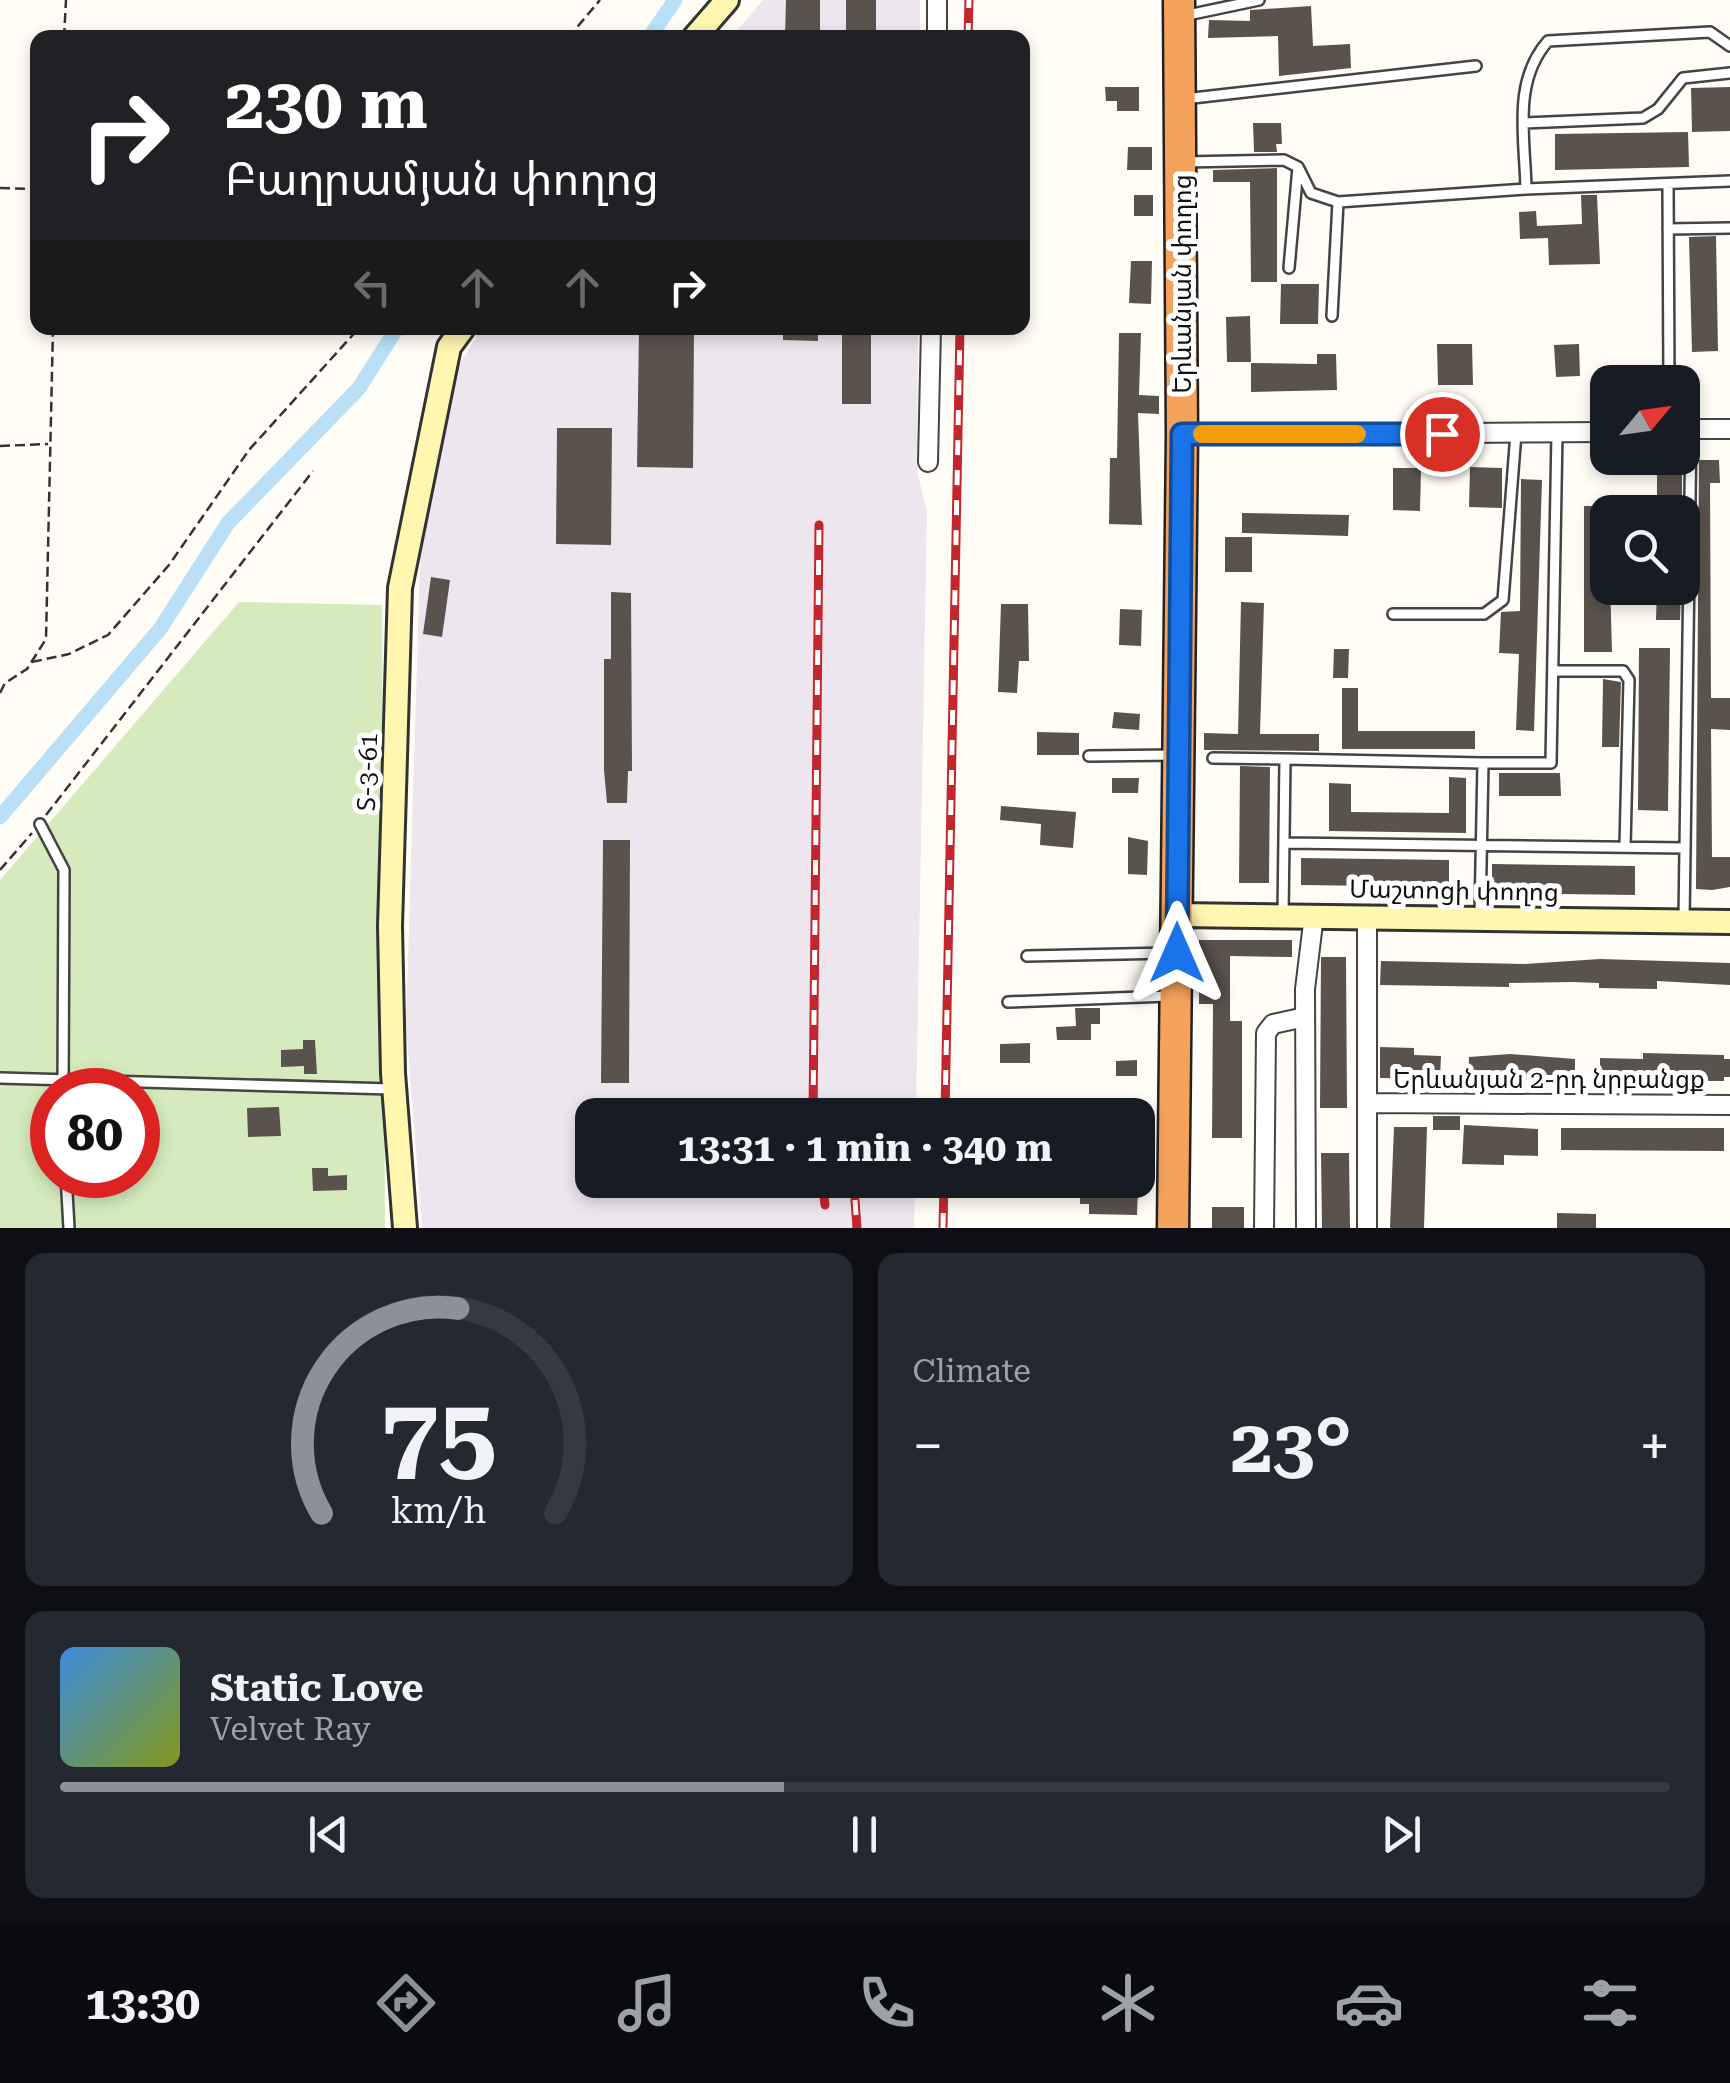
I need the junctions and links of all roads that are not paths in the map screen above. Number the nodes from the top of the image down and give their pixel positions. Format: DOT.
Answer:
graph roads {
  1 [pos="727,0"];
  2 [pos="937,0"];
  3 [pos="1259,0"];
  4 [pos="1179,8"];
  5 [pos="701,30"];
  6 [pos="936,30"];
  7 [pos="1730,46"];
  8 [pos="1476,66"];
  9 [pos="1730,74"];
  10 [pos="1182,99"];
  11 [pos="1524,124"];
  12 [pos="1182,162"];
  13 [pos="1298,167"];
  14 [pos="1730,182"];
  15 [pos="1668,185"];
  16 [pos="1526,189"];
  17 [pos="1338,202"];
  18 [pos="1668,228"];
  19 [pos="1730,228"];
  20 [pos="1289,268"];
  21 [pos="1332,316"];
  22 [pos="458,335"];
  23 [pos="931,335"];
  24 [pos="1669,365"];
  25 [pos="1730,428"];
  26 [pos="1700,429"];
  27 [pos="1590,432"];
  28 [pos="1516,433"];
  29 [pos="1557,433"];
  30 [pos="1182,434"];
  31 [pos="928,462"];
  32 [pos="1687,475"];
  33 [pos="1393,614"];
  34 [pos="1553,671"];
  35 [pos="1178,754"];
  36 [pos="1089,756"];
  37 [pos="1214,758"];
  38 [pos="1285,760"];
  39 [pos="1483,763"];
  40 [pos="40,824"];
  41 [pos="1284,843"];
  42 [pos="1481,847"];
  43 [pos="1624,848"];
  44 [pos="1686,848"];
  45 [pos="1177,914"];
  46 [pos="1282,915"];
  47 [pos="1314,915"];
  48 [pos="1366,916"];
  49 [pos="1480,918"];
  50 [pos="1684,921"];
  51 [pos="1730,922"];
  52 [pos="1177,953"];
  53 [pos="1027,956"];
  54 [pos="1176,996"];
  55 [pos="1008,1002"];
  56 [pos="1305,1017"];
  57 [pos="62,1068"];
  58 [pos="0,1078"];
  59 [pos="30,1082"];
  60 [pos="160,1087"];
  61 [pos="394,1089"];
  62 [pos="1367,1103"];
  63 [pos="1730,1105"];
  64 [pos="67,1198"];
  65 [pos="68,1228"];
  66 [pos="405,1228"];
  67 [pos="1173,1228"];
  68 [pos="1264,1228"];
  69 [pos="1306,1228"];
  70 [pos="1367,1228"];
  1 -- 5 [label="street"];
  2 -- 6 [label="street"];
  3 -- 4 [label="lane"];
  4 -- 10 [label="highway, Երևանյան փողոց"];
  7 -- 11 [label="lane"];
  8 -- 10 [label="lane"];
  9 -- 11 [label="lane"];
  10 -- 12 [label="highway, Երևանյան փողոց"];
  11 -- 16 [label="lane"];
  12 -- 13 [label="lane"];
  12 -- 30 [label="highway, Երևանյան փողոց"];
  13 -- 17 [label="lane"];
  13 -- 20 [label="lane"];
  14 -- 15 [label="lane"];
  15 -- 16 [label="lane"];
  15 -- 18 [label="lane"];
  16 -- 17 [label="lane"];
  17 -- 21 [label="lane"];
  18 -- 19 [label="lane"];
  18 -- 24 [label="lane"];
  22 -- 61 [label="street, Տ-3-61 / Տ-3-61"];
  23 -- 31 [label="street"];
  25 -- 26 [label="street"];
  27 -- 29 [label="street"];
  28 -- 29 [label="street"];
  28 -- 30 [label="street"];
  28 -- 33 [label="lane"];
  29 -- 34 [label="lane"];
  30 -- 35 [label="highway, Երևանյան փողոց"];
  32 -- 44 [label="lane"];
  34 -- 39 [label="lane"];
  34 -- 43 [label="lane"];
  35 -- 36 [label="lane"];
  35 -- 45 [label="highway, Երևանյան փողոց"];
  37 -- 38 [label="lane"];
  38 -- 39 [label="lane"];
  38 -- 41 [label="lane"];
  39 -- 42 [label="lane"];
  40 -- 57 [label="lane"];
  41 -- 42 [label="lane"];
  41 -- 46 [label="lane"];
  42 -- 43 [label="lane"];
  42 -- 49 [label="lane"];
  43 -- 44 [label="lane"];
  44 -- 50 [label="lane"];
  45 -- 46 [label="street, Մաշտոցի փողոց"];
  45 -- 52 [label="highway, Երևանյան փողոց"];
  46 -- 47 [label="street, Մաշտոցի փողոց"];
  47 -- 48 [label="street, Մաշտոցի փողոց"];
  47 -- 56 [label="street"];
  48 -- 49 [label="street, Մաշտոցի փողոց"];
  48 -- 62 [label="street"];
  49 -- 50 [label="street, Մաշտոցի փողոց"];
  50 -- 51 [label="street, Մաշտոցի փողոց"];
  52 -- 53 [label="lane"];
  52 -- 54 [label="highway, Երևանյան փողոց"];
  54 -- 55 [label="lane"];
  54 -- 67 [label="highway, Երևանյան փողոց"];
  56 -- 68 [label="street"];
  56 -- 69 [label="street"];
  58 -- 59 [label="lane"];
  60 -- 61 [label="lane"];
  61 -- 66 [label="street, Տ-3-61 / Տ-3-61"];
  62 -- 63 [label="street, Երևանյան 2-րդ նրբանցք"];
  62 -- 70 [label="street"];
  64 -- 65 [label="lane"];
}
